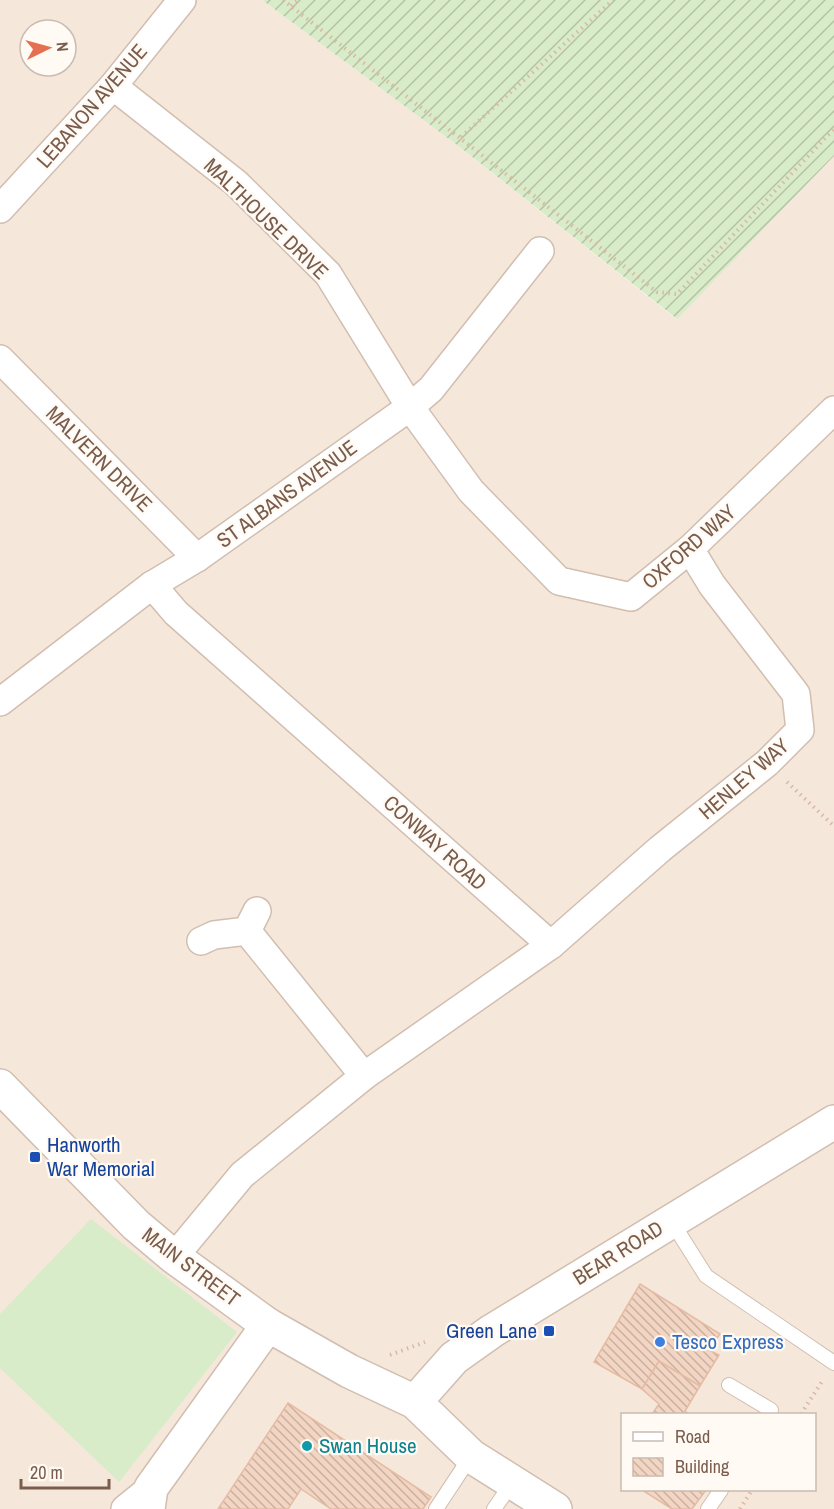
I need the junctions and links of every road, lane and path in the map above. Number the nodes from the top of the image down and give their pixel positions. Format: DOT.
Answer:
graph roads {
  1 [pos="182,0"];
  2 [pos="283,0"];
  3 [pos="298,0"];
  4 [pos="613,0"];
  5 [pos="291,6"];
  6 [pos="113,86"];
  7 [pos="834,129"];
  8 [pos="461,137"];
  9 [pos="0,209"];
  10 [pos="540,251"];
  11 [pos="0,359"];
  12 [pos="410,407"];
  13 [pos="834,410"];
  14 [pos="690,549"];
  15 [pos="197,558"];
  16 [pos="152,585"];
  17 [pos="0,702"];
  18 [pos="767,763"];
  19 [pos="834,826"];
  20 [pos="201,941"];
  21 [pos="551,945"];
  22 [pos="364,1076"];
  23 [pos="0,1086"];
  24 [pos="834,1122"];
  25 [pos="670,1220"];
  26 [pos="174,1257"];
  27 [pos="268,1324"];
  28 [pos="435,1339"];
  29 [pos="380,1359"];
  30 [pos="834,1363"];
  31 [pos="729,1385"];
  32 [pos="415,1402"];
  33 [pos="770,1413"];
  34 [pos="802,1413"];
  35 [pos="471,1456"];
  36 [pos="720,1491"];
  37 [pos="751,1491"];
  38 [pos="503,1496"];
  39 [pos="149,1499"];
  40 [pos="125,1509"];
  41 [pos="436,1509"];
  42 [pos="555,1509"];
  43 [pos="708,1509"];
  44 [pos="740,1509"];
  1 -- 6 [label="street, LEBANON AVENUE"];
  2 -- 5 [label="path"];
  3 -- 5 [label="path"];
  4 -- 8 [label="path"];
  5 -- 8 [label="path"];
  6 -- 9 [label="street, LEBANON AVENUE"];
  6 -- 12 [label="street, MALTHOUSE DRIVE"];
  7 -- 8 [label="path"];
  10 -- 12 [label="street, ST ALBANS AVENUE"];
  11 -- 15 [label="street, MALVERN DRIVE"];
  12 -- 14 [label="street, OXFORD WAY"];
  12 -- 15 [label="street, ST ALBANS AVENUE"];
  13 -- 14 [label="street, OXFORD WAY"];
  14 -- 18 [label="street, HENLEY WAY"];
  15 -- 16 [label="street, ST ALBANS AVENUE"];
  16 -- 17 [label="street, ST ALBANS AVENUE"];
  16 -- 21 [label="street, CONWAY ROAD"];
  18 -- 19 [label="path"];
  18 -- 21 [label="street, HENLEY WAY"];
  20 -- 22 [label="street"];
  21 -- 22 [label="street"];
  22 -- 26 [label="street"];
  23 -- 26 [label="street, MAIN STREET"];
  24 -- 25 [label="street, BEAR ROAD"];
  25 -- 30 [label="lane"];
  25 -- 32 [label="street, BEAR ROAD"];
  26 -- 27 [label="street, MAIN STREET"];
  27 -- 32 [label="street, MAIN STREET"];
  27 -- 39 [label="street"];
  28 -- 29 [label="path"];
  30 -- 34 [label="path"];
  31 -- 33 [label="lane"];
  32 -- 35 [label="street, MAIN STREET"];
  35 -- 38 [label="street, MAIN STREET"];
  35 -- 41 [label="lane"];
  36 -- 43 [label="lane"];
  37 -- 44 [label="path"];
  38 -- 42 [label="street, MAIN STREET"];
  39 -- 40 [label="street"];
}
